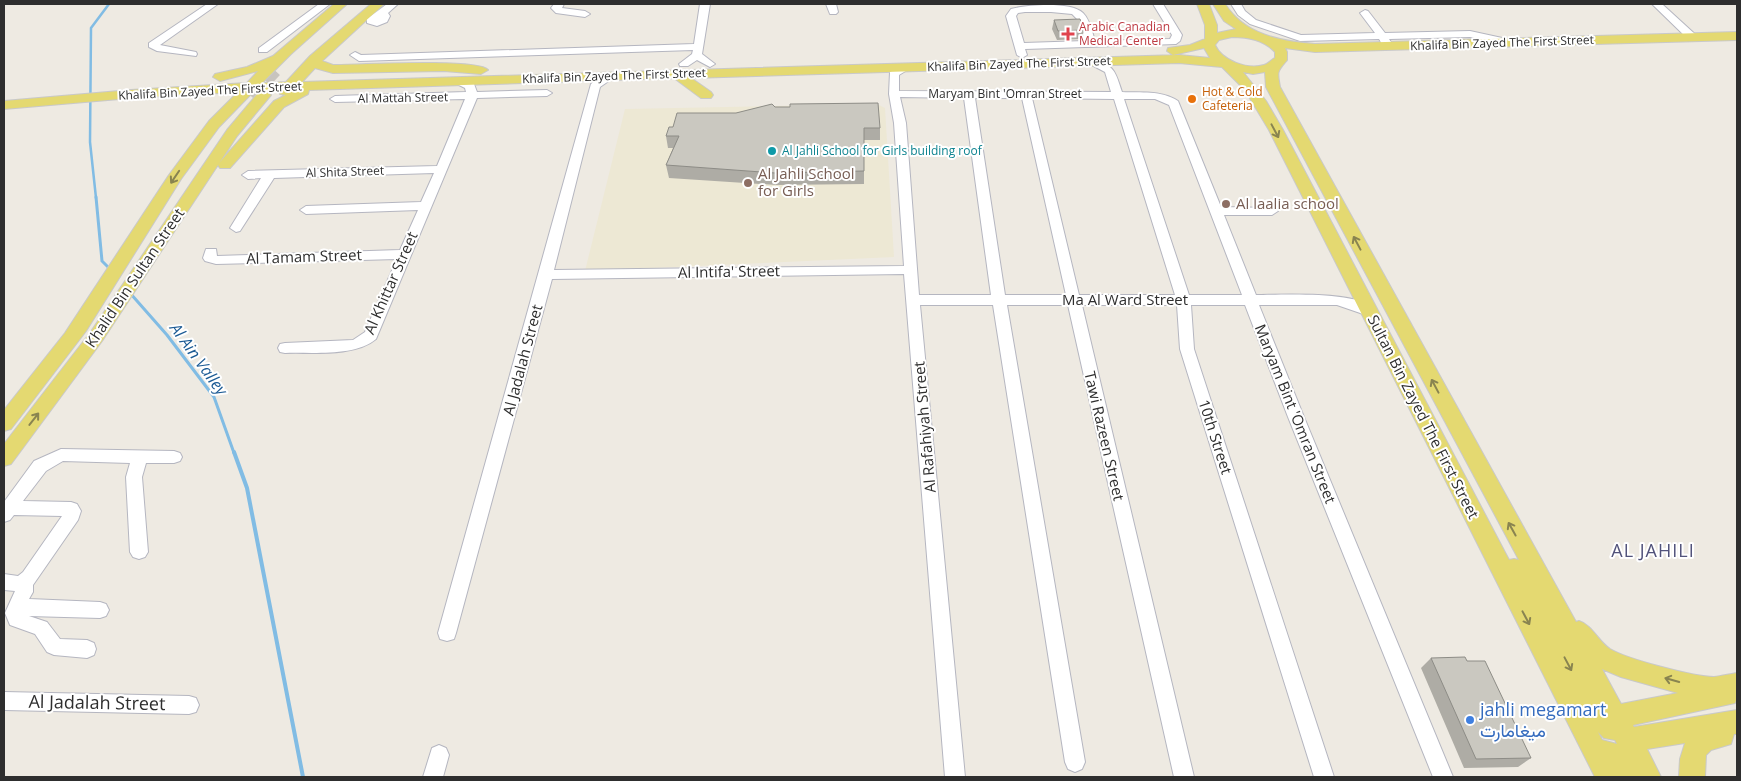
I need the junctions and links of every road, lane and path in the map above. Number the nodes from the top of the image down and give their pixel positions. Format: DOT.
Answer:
graph roads {
  1 [pos="213,4"];
  2 [pos="320,4"];
  3 [pos="324,4"];
  4 [pos="341,4"];
  5 [pos="352,4"];
  6 [pos="366,4"];
  7 [pos="387,4"];
  8 [pos="559,4"];
  9 [pos="705,4"];
  10 [pos="1158,4"];
  11 [pos="1203,4"];
  12 [pos="1219,4"];
  13 [pos="1236,4"];
  14 [pos="1657,4"];
  15 [pos="585,14"];
  16 [pos="1365,14"];
  17 [pos="371,22"];
  18 [pos="1254,35"];
  19 [pos="1737,36"];
  20 [pos="1693,38"];
  21 [pos="1268,40"];
  22 [pos="1211,41"];
  23 [pos="1386,41"];
  24 [pos="334,42"];
  25 [pos="1092,44"];
  26 [pos="1737,45"];
  27 [pos="263,50"];
  28 [pos="1021,50"];
  29 [pos="286,51"];
  30 [pos="698,51"];
  31 [pos="192,54"];
  32 [pos="356,55"];
  33 [pos="309,57"];
  34 [pos="1120,61"];
  35 [pos="1091,62"];
  36 [pos="710,64"];
  37 [pos="1226,64"];
  38 [pos="1276,64"];
  39 [pos="908,67"];
  40 [pos="879,68"];
  41 [pos="276,69"];
  42 [pos="523,69"];
  43 [pos="680,69"];
  44 [pos="481,70"];
  45 [pos="1110,71"];
  46 [pos="220,77"];
  47 [pos="893,77"];
  48 [pos="295,80"];
  49 [pos="493,80"];
  50 [pos="458,82"];
  51 [pos="589,82"];
  52 [pos="440,83"];
  53 [pos="256,87"];
  54 [pos="136,91"];
  55 [pos="547,93"];
  56 [pos="894,94"];
  57 [pos="969,94"];
  58 [pos="1026,94"];
  59 [pos="472,95"];
  60 [pos="706,95"];
  61 [pos="1117,95"];
  62 [pos="4,96"];
  63 [pos="334,99"];
  64 [pos="34,103"];
  65 [pos="4,106"];
  66 [pos="188,158"];
  67 [pos="225,164"];
  68 [pos="441,169"];
  69 [pos="270,174"];
  70 [pos="248,175"];
  71 [pos="426,206"];
  72 [pos="306,210"];
  73 [pos="1216,210"];
  74 [pos="1272,211"];
  75 [pos="173,212"];
  76 [pos="236,228"];
  77 [pos="212,252"];
  78 [pos="406,254"];
  79 [pos="911,270"];
  80 [pos="546,276"];
  81 [pos="1357,287"];
  82 [pos="1250,299"];
  83 [pos="913,300"];
  84 [pos="999,300"];
  85 [pos="1073,300"];
  86 [pos="1337,300"];
  87 [pos="1184,301"];
  88 [pos="1369,311"];
  89 [pos="72,337"];
  90 [pos="285,348"];
  91 [pos="4,424"];
  92 [pos="141,456"];
  93 [pos="174,457"];
  94 [pos="4,458"];
  95 [pos="6,511"];
  96 [pos="1476,521"];
  97 [pos="139,552"];
  98 [pos="1535,571"];
  99 [pos="4,582"];
  100 [pos="22,584"];
  101 [pos="16,608"];
  102 [pos="100,610"];
  103 [pos="446,633"];
  104 [pos="87,648"];
  105 [pos="1737,684"];
  106 [pos="1737,693"];
  107 [pos="4,701"];
  108 [pos="189,705"];
  109 [pos="1737,722"];
  110 [pos="1601,723"];
  111 [pos="1737,732"];
  112 [pos="1628,740"];
  113 [pos="439,755"];
  114 [pos="1075,762"];
  115 [pos="1603,768"];
  116 [pos="433,777"];
  117 [pos="955,777"];
  118 [pos="1184,777"];
  119 [pos="1324,777"];
  120 [pos="1443,777"];
  121 [pos="1627,777"];
  122 [pos="1648,777"];
  123 [pos="1692,777"];
  1 -- 31 [label="street"];
  2 -- 3 [label="street"];
  3 -- 27 [label="street"];
  4 -- 29 [label="main road"];
  5 -- 41 [label="main road"];
  6 -- 33 [label="main road"];
  7 -- 17 [label="street"];
  7 -- 24 [label="main road"];
  8 -- 15 [label="street"];
  9 -- 30 [label="street"];
  10 -- 25 [label="street"];
  11 -- 22 [label="main road"];
  12 -- 18 [label="main road"];
  13 -- 23 [label="street"];
  14 -- 20 [label="street"];
  16 -- 23 [label="street"];
  17 -- 24 [label="main road"];
  18 -- 21 [label="main road"];
  18 -- 22 [label="main road"];
  19 -- 20 [label="main road, Khalifa Bin Zayed The First Street"];
  20 -- 23 [label="main road, Khalifa Bin Zayed The First Street"];
  21 -- 23 [label="main road, Khalifa Bin Zayed The First Street"];
  21 -- 38 [label="main road, Sultan Bin Zayed The First Street"];
  22 -- 28 [label="main road, Khalifa Bin Zayed The First Street"];
  22 -- 37 [label="main road, Sultan Bin Zayed The First Street"];
  24 -- 33 [label="main road"];
  25 -- 28 [label="street"];
  25 -- 28 [label="street"];
  26 -- 38 [label="main road, Khalifa Bin Zayed The First Street"];
  28 -- 36 [label="main road, Khalifa Bin Zayed The First Street"];
  29 -- 46 [label="main road"];
  29 -- 53 [label="main road"];
  30 -- 32 [label="street"];
  30 -- 36 [label="street"];
  30 -- 43 [label="street"];
  33 -- 44 [label="main road"];
  33 -- 48 [label="main road"];
  34 -- 35 [label="main road, Khalifa Bin Zayed The First Street"];
  34 -- 37 [label="main road, Khalifa Bin Zayed The First Street"];
  34 -- 45 [label="street"];
  35 -- 39 [label="main road, Khalifa Bin Zayed The First Street"];
  35 -- 45 [label="street"];
  36 -- 43 [label="main road, Khalifa Bin Zayed The First Street"];
  37 -- 38 [label="main road, Khalifa Bin Zayed The First Street"];
  37 -- 81 [label="main road, Sultan Bin Zayed The First Street, one-way"];
  98 -- 38 [label="main road, Sultan Bin Zayed The First Street, one-way"];
  39 -- 40 [label="main road, Khalifa Bin Zayed The First Street"];
  39 -- 47 [label="street"];
  40 -- 43 [label="main road, Khalifa Bin Zayed The First Street"];
  40 -- 47 [label="street"];
  42 -- 43 [label="main road, Khalifa Bin Zayed The First Street"];
  42 -- 44 [label="main road, Khalifa Bin Zayed The First Street"];
  42 -- 48 [label="main road"];
  43 -- 51 [label="main road, Khalifa Bin Zayed The First Street"];
  43 -- 60 [label="main road"];
  44 -- 48 [label="main road, Khalifa Bin Zayed The First Street"];
  45 -- 61 [label="street"];
  46 -- 53 [label="main road, Khalifa Bin Zayed The First Street"];
  46 -- 54 [label="main road, Khalifa Bin Zayed The First Street"];
  47 -- 56 [label="street, Al Rafahiyah Street"];
  48 -- 52 [label="main road, Khalifa Bin Zayed The First Street"];
  48 -- 53 [label="main road, Khalifa Bin Zayed The First Street"];
  48 -- 67 [label="main road"];
  49 -- 50 [label="main road, Khalifa Bin Zayed The First Street"];
  49 -- 51 [label="main road, Khalifa Bin Zayed The First Street"];
  49 -- 59 [label="street"];
  50 -- 52 [label="main road, Khalifa Bin Zayed The First Street"];
  50 -- 59 [label="street"];
  51 -- 80 [label="street, Al Jadalah Street"];
  52 -- 67 [label="main road"];
  53 -- 54 [label="main road, Khalifa Bin Zayed The First Street"];
  53 -- 66 [label="main road"];
  53 -- 75 [label="main road, Khalid Bin Sultan Street"];
  54 -- 62 [label="main road, Khalifa Bin Zayed The First Street"];
  54 -- 64 [label="main road, Khalifa Bin Zayed The First Street"];
  54 -- 66 [label="main road"];
  55 -- 59 [label="street, Al Mattah Street"];
  56 -- 57 [label="street, Maryam Bint 'Omran Street"];
  56 -- 79 [label="street, Al Rafahiyah Street"];
  57 -- 58 [label="street, Maryam Bint 'Omran Street"];
  57 -- 84 [label="street"];
  58 -- 61 [label="street, Maryam Bint 'Omran Street"];
  58 -- 85 [label="street, Tawi Razeen Street"];
  59 -- 63 [label="street, Al Mattah Street"];
  59 -- 68 [label="street, Al Khittar Street"];
  61 -- 73 [label="street, Maryam Bint 'Omran Street"];
  61 -- 87 [label="street, 10th Street"];
  64 -- 65 [label="main road, Khalifa Bin Zayed The First Street"];
  66 -- 75 [label="main road, one-way"];
  67 -- 75 [label="main road"];
  68 -- 69 [label="street, Al Shita Street"];
  68 -- 71 [label="street, Al Khittar Street"];
  69 -- 70 [label="street, Al Shita Street"];
  69 -- 76 [label="street"];
  71 -- 72 [label="street, Al Khittar Street"];
  71 -- 78 [label="street, Al Khittar Street"];
  73 -- 74 [label="street"];
  73 -- 82 [label="street, Maryam Bint 'Omran Street"];
  75 -- 89 [label="main road, Khalid Bin Sultan Street"];
  94 -- 75 [label="main road, Khalid Bin Sultan Street, one-way"];
  77 -- 78 [label="street, Al Tamam Street"];
  78 -- 90 [label="street, Al Khittar Street"];
  79 -- 80 [label="street, Al Intifa' Street"];
  79 -- 83 [label="street, Al Rafahiyah Street"];
  80 -- 103 [label="street, Al Jadalah Street"];
  81 -- 86 [label="street"];
  81 -- 88 [label="main road, Sultan Bin Zayed The First Street"];
  82 -- 86 [label="street, Ma Al Ward Street"];
  82 -- 87 [label="street, Ma Al Ward Street"];
  82 -- 120 [label="street, Maryam Bint 'Omran Street"];
  83 -- 84 [label="street, Ma Al Ward Street"];
  83 -- 117 [label="street, Al Rafahiyah Street"];
  84 -- 85 [label="street, Ma Al Ward Street"];
  84 -- 114 [label="street"];
  85 -- 87 [label="street, Ma Al Ward Street"];
  85 -- 118 [label="street, Tawi Razeen Street"];
  86 -- 88 [label="street, Ma Al Ward Street"];
  87 -- 119 [label="street, 10th Street"];
  88 -- 96 [label="main road, Sultan Bin Zayed The First Street"];
  89 -- 91 [label="main road, Khalid Bin Sultan Street"];
  92 -- 93 [label="street"];
  92 -- 95 [label="street"];
  92 -- 97 [label="street"];
  95 -- 100 [label="street"];
  96 -- 110 [label="main road, one-way"];
  105 -- 98 [label="main road, one-way"];
  98 -- 110 [label="main road, Sultan Bin Zayed The First Street"];
  99 -- 100 [label="street"];
  100 -- 101 [label="street"];
  101 -- 102 [label="street"];
  101 -- 104 [label="street"];
  106 -- 110 [label="main road"];
  107 -- 108 [label="street, Al Jadalah Street"];
  109 -- 112 [label="main road"];
  110 -- 112 [label="main road"];
  110 -- 115 [label="main road, Sultan Bin Zayed The First Street"];
  111 -- 123 [label="main road"];
  112 -- 122 [label="main road"];
  113 -- 116 [label="street"];
  115 -- 121 [label="main road"];
}
